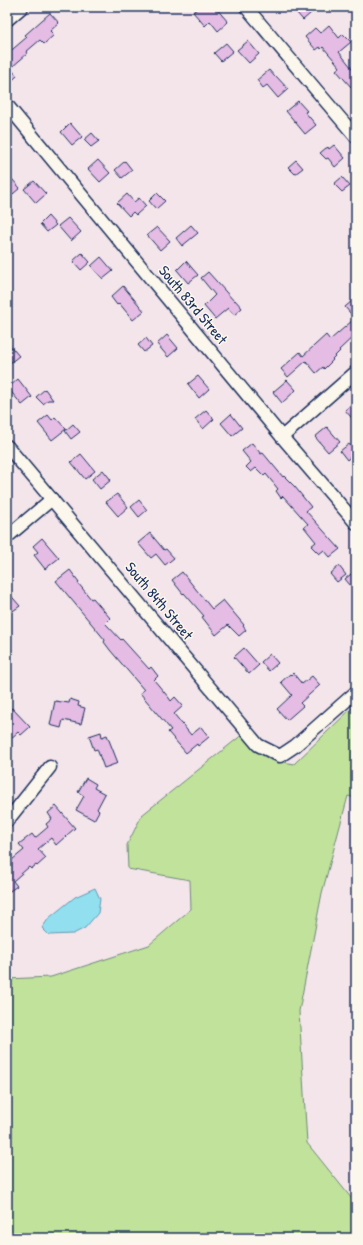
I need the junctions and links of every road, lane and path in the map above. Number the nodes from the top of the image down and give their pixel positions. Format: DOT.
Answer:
graph roads {
  1 [pos="22,7"];
  2 [pos="246,7"];
  3 [pos="7,20"];
  4 [pos="7,106"];
  5 [pos="356,137"];
  6 [pos="356,372"];
  7 [pos="282,437"];
  8 [pos="7,446"];
  9 [pos="52,499"];
  10 [pos="356,523"];
  11 [pos="7,537"];
  12 [pos="356,692"];
  13 [pos="50,767"];
  14 [pos="7,821"];
  1 -- 3 [label="street"];
  2 -- 5 [label="street"];
  4 -- 7 [label="street, South 83rd Street"];
  6 -- 7 [label="street"];
  7 -- 10 [label="street, South 83rd Street"];
  8 -- 9 [label="street, South 84th Street"];
  9 -- 11 [label="street"];
  9 -- 12 [label="street, South 84th Street"];
  13 -- 14 [label="street"];
}
